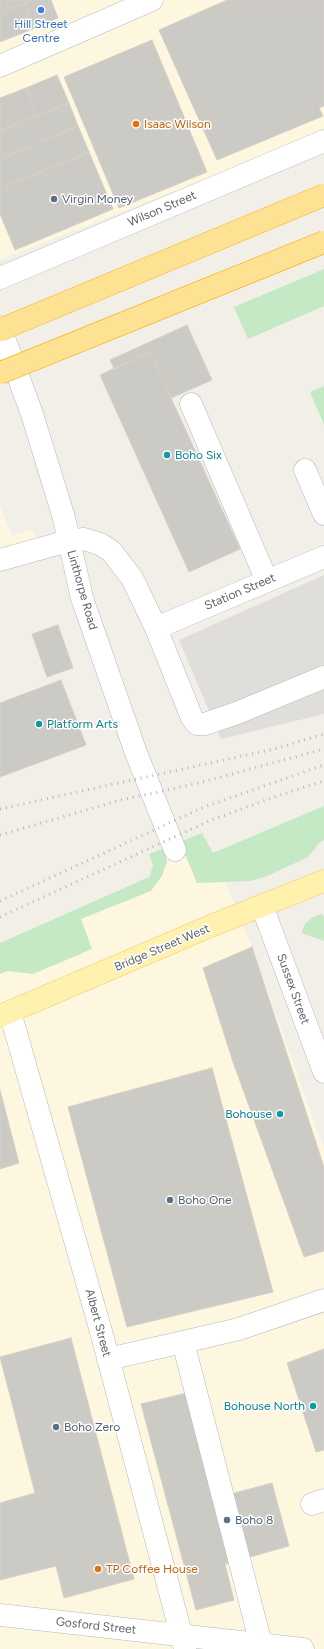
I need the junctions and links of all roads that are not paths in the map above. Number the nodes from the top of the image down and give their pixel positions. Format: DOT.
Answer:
graph roads {
  1 [pos="152,0"];
  2 [pos="0,66"];
  3 [pos="324,141"];
  4 [pos="324,195"];
  5 [pos="324,242"];
  6 [pos="0,278"];
  7 [pos="0,329"];
  8 [pos="0,373"];
  9 [pos="191,404"];
  10 [pos="305,470"];
  11 [pos="324,514"];
  12 [pos="68,541"];
  13 [pos="1,555"];
  14 [pos="324,557"];
  15 [pos="267,581"];
  16 [pos="156,628"];
  17 [pos="324,676"];
  18 [pos="175,850"];
  19 [pos="319,888"];
  20 [pos="262,906"];
  21 [pos="5,1014"];
  22 [pos="324,1072"];
  23 [pos="324,1300"];
  24 [pos="183,1342"];
  25 [pos="108,1359"];
  26 [pos="0,1615"];
  27 [pos="186,1640"];
  28 [pos="261,1644"];
  29 [pos="303,1649"];
  1 -- 2 [label="street"];
  3 -- 6 [label="street, Wilson Street"];
  4 -- 7 [label="highway, bridge"];
  5 -- 8 [label="highway, bridge"];
  7 -- 12 [label="street, Linthorpe Road"];
  9 -- 15 [label="street"];
  10 -- 11 [label="street"];
  12 -- 13 [label="street"];
  12 -- 16 [label="street"];
  12 -- 18 [label="street, Linthorpe Road"];
  14 -- 15 [label="street, Station Street"];
  15 -- 16 [label="street, Station Street"];
  16 -- 17 [label="street"];
  19 -- 20 [label="main road, Bridge Street West"];
  20 -- 21 [label="main road, Bridge Street West"];
  20 -- 22 [label="street, Sussex Street"];
  21 -- 25 [label="street, Albert Street"];
  23 -- 24 [label="street"];
  24 -- 25 [label="street"];
  24 -- 28 [label="street"];
  25 -- 27 [label="street, Albert Street"];
  26 -- 27 [label="street, Gosford Street"];
  27 -- 28 [label="street, Gosford Street"];
  28 -- 29 [label="street, Gosford Street"];
}
